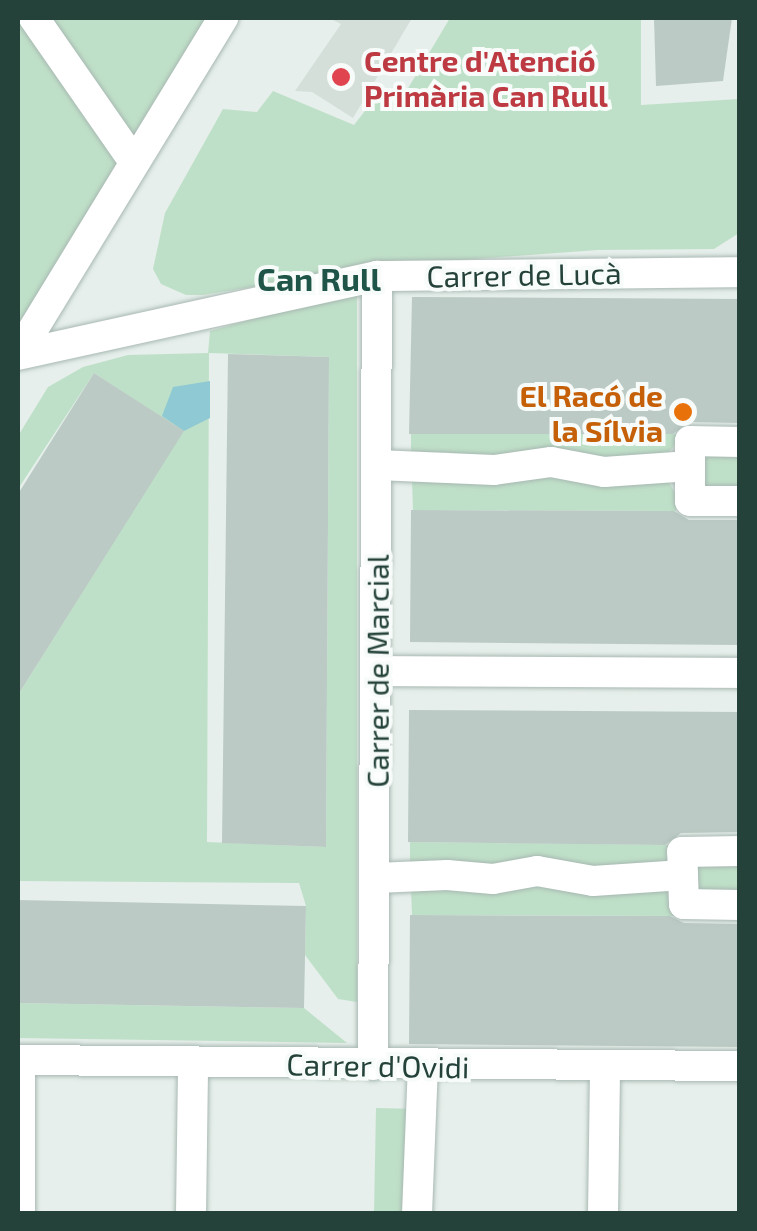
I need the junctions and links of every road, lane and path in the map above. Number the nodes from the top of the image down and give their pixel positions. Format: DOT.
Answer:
graph roads {
  1 [pos="34,18"];
  2 [pos="223,18"];
  3 [pos="134,162"];
  4 [pos="740,272"];
  5 [pos="377,276"];
  6 [pos="18,355"];
  7 [pos="740,442"];
  8 [pos="377,465"];
  9 [pos="690,466"];
  10 [pos="740,501"];
  11 [pos="378,671"];
  12 [pos="740,673"];
  13 [pos="740,851"];
  14 [pos="683,875"];
  15 [pos="376,878"];
  16 [pos="740,905"];
  17 [pos="19,1060"];
  18 [pos="193,1062"];
  19 [pos="374,1065"];
  20 [pos="423,1066"];
  21 [pos="740,1066"];
  22 [pos="604,1068"];
  23 [pos="20,1214"];
  24 [pos="191,1214"];
  25 [pos="417,1214"];
  26 [pos="603,1214"];
  1 -- 3 [label="street"];
  2 -- 3 [label="street"];
  3 -- 6 [label="street"];
  4 -- 5 [label="street, Carrer de Lucà"];
  5 -- 6 [label="street, Carrer de Lucà"];
  5 -- 8 [label="street, Carrer de Marcial"];
  7 -- 9 [label="street"];
  8 -- 9 [label="street"];
  8 -- 11 [label="street, Carrer de Marcial"];
  9 -- 10 [label="street"];
  11 -- 12 [label="street"];
  11 -- 15 [label="street, Carrer de Marcial"];
  13 -- 14 [label="street"];
  14 -- 15 [label="street"];
  14 -- 16 [label="street"];
  15 -- 19 [label="street, Carrer de Marcial"];
  17 -- 18 [label="street, Carrer d'Ovidi"];
  17 -- 23 [label="street"];
  18 -- 19 [label="street, Carrer d'Ovidi"];
  18 -- 24 [label="street"];
  19 -- 20 [label="street, Carrer d'Ovidi"];
  20 -- 22 [label="street, Carrer d'Ovidi"];
  20 -- 25 [label="street"];
  21 -- 22 [label="street, Carrer d'Ovidi"];
  22 -- 26 [label="street"];
}
